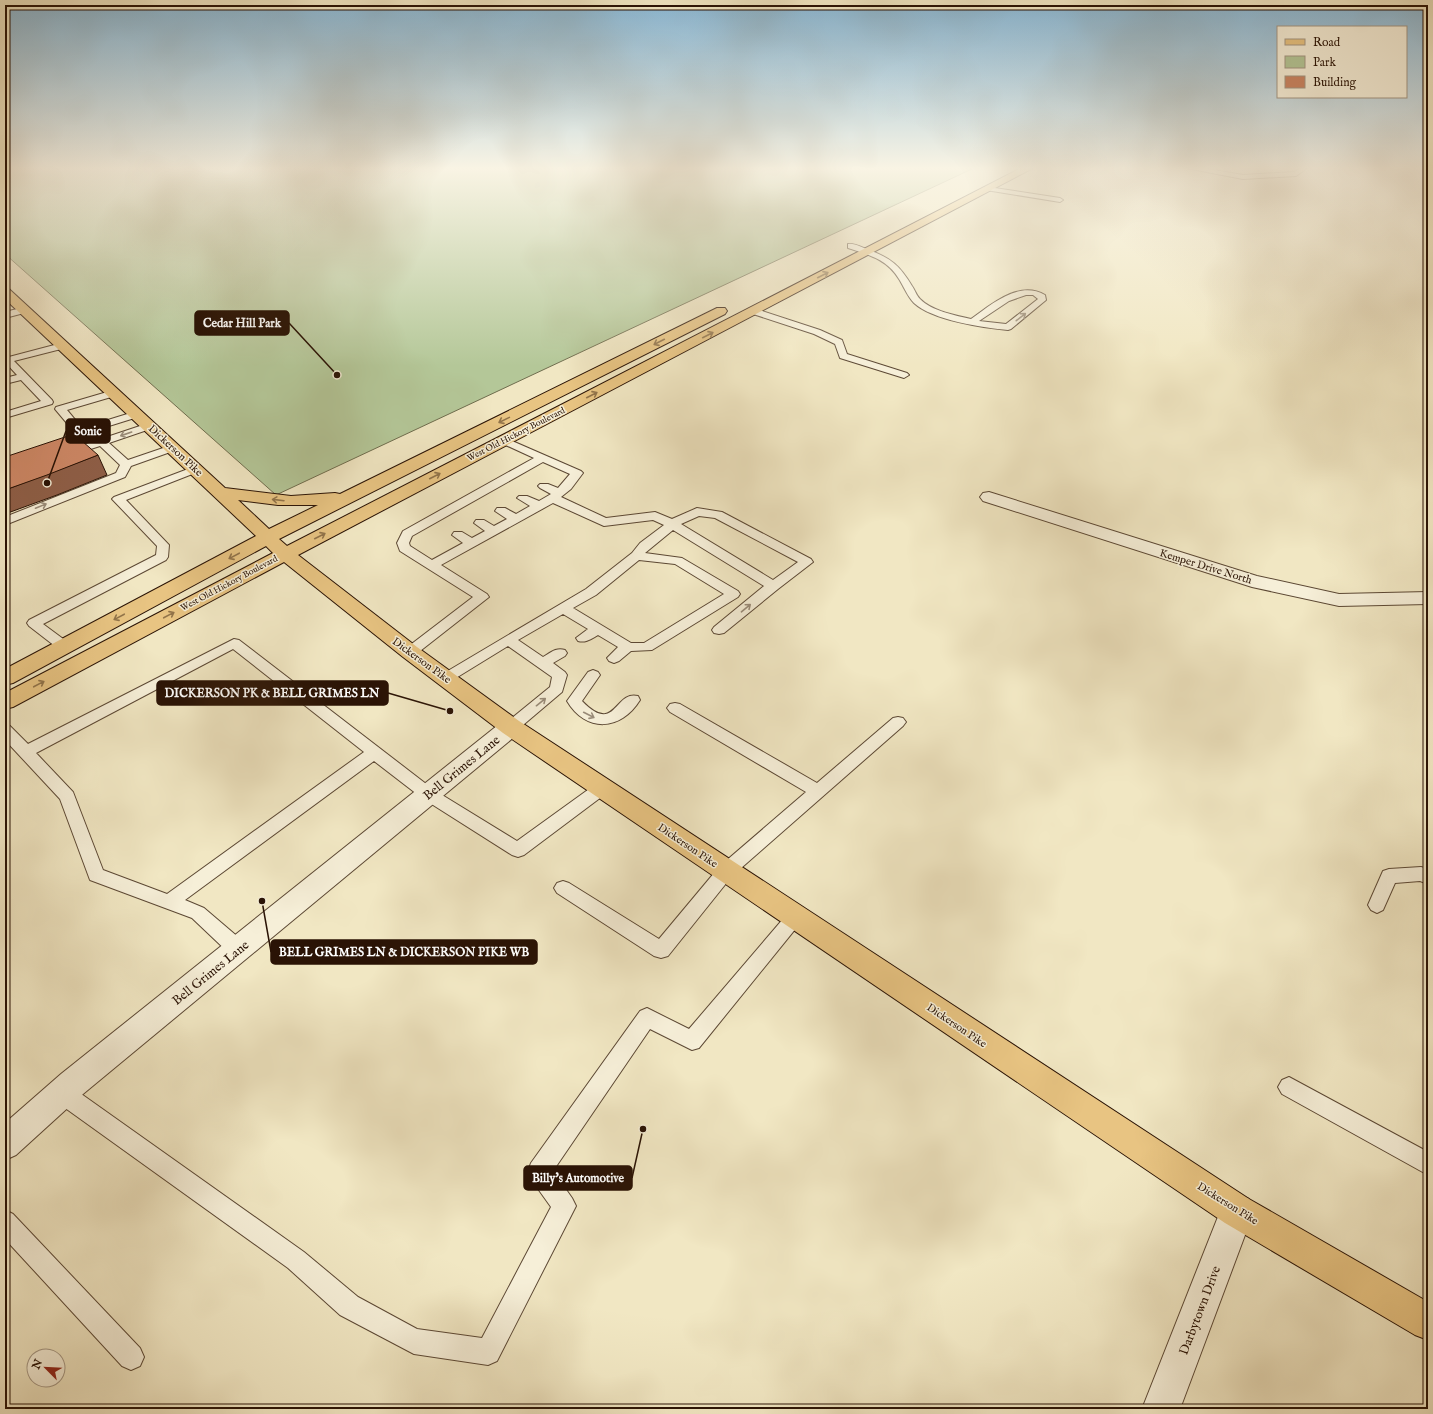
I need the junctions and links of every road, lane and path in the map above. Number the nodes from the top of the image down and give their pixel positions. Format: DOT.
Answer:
graph roads {
  1 [pos="902,234"];
  2 [pos="865,239"];
  3 [pos="847,248"];
  4 [pos="867,252"];
  5 [pos="5,292"];
  6 [pos="732,306"];
  7 [pos="25,310"];
  8 [pos="753,311"];
  9 [pos="5,315"];
  10 [pos="972,322"];
  11 [pos="62,346"];
  12 [pos="7,359"];
  13 [pos="904,375"];
  14 [pos="24,376"];
  15 [pos="5,381"];
  16 [pos="114,392"];
  17 [pos="137,414"];
  18 [pos="5,415"];
  19 [pos="149,426"];
  20 [pos="80,432"];
  21 [pos="470,436"];
  22 [pos="70,437"];
  23 [pos="503,440"];
  24 [pos="102,442"];
  25 [pos="172,448"];
  26 [pos="57,457"];
  27 [pos="542,458"];
  28 [pos="126,464"];
  29 [pos="196,469"];
  30 [pos="544,486"];
  31 [pos="221,493"];
  32 [pos="556,496"];
  33 [pos="989,497"];
  34 [pos="523,498"];
  35 [pos="539,506"];
  36 [pos="502,511"];
  37 [pos="517,519"];
  38 [pos="5,521"];
  39 [pos="480,523"];
  40 [pos="672,524"];
  41 [pos="495,531"];
  42 [pos="458,535"];
  43 [pos="268,537"];
  44 [pos="473,543"];
  45 [pos="285,554"];
  46 [pos="636,556"];
  47 [pos="432,565"];
  48 [pos="773,586"];
  49 [pos="1428,598"];
  50 [pos="563,608"];
  51 [pos="597,629"];
  52 [pos="719,630"];
  53 [pos="583,638"];
  54 [pos="508,640"];
  55 [pos="65,646"];
  56 [pos="628,647"];
  57 [pos="410,652"];
  58 [pos="560,653"];
  59 [pos="614,658"];
  60 [pos="543,664"];
  61 [pos="593,675"];
  62 [pos="5,678"];
  63 [pos="446,678"];
  64 [pos="633,700"];
  65 [pos="5,702"];
  66 [pos="675,708"];
  67 [pos="898,722"];
  68 [pos="511,727"];
  69 [pos="5,730"];
  70 [pos="26,752"];
  71 [pos="374,753"];
  72 [pos="602,788"];
  73 [pos="818,791"];
  74 [pos="428,794"];
  75 [pos="726,871"];
  76 [pos="1428,877"];
  77 [pos="563,888"];
  78 [pos="169,902"];
  79 [pos="1377,904"];
  80 [pos="795,917"];
  81 [pos="238,949"];
  82 [pos="1289,1086"];
  83 [pos="62,1093"];
  84 [pos="5,1144"];
  85 [pos="1428,1164"];
  86 [pos="1237,1211"];
  87 [pos="5,1222"];
  88 [pos="1428,1322"];
  89 [pos="131,1357"];
  90 [pos="1161,1409"];
  1 -- 4 [label="main road, West Old Hickory Boulevard"];
  2 -- 3 [label="main road"];
  3 -- 4 [label="lane"];
  8 -- 4 [label="main road, West Old Hickory Boulevard, one-way"];
  4 -- 10 [label="lane"];
  5 -- 7 [label="main road, Dickerson Pike"];
  6 -- 21 [label="main road, West Old Hickory Boulevard, one-way"];
  7 -- 9 [label="lane"];
  7 -- 11 [label="main road, Dickerson Pike"];
  8 -- 13 [label="lane"];
  23 -- 8 [label="main road, West Old Hickory Boulevard, one-way"];
  10 -- 10 [label="lane, one-way"];
  11 -- 12 [label="lane"];
  11 -- 16 [label="main road, Dickerson Pike"];
  12 -- 14 [label="lane"];
  14 -- 15 [label="lane"];
  14 -- 18 [label="lane"];
  16 -- 17 [label="main road, Dickerson Pike"];
  16 -- 20 [label="lane"];
  17 -- 19 [label="main road, Dickerson Pike"];
  17 -- 20 [label="lane"];
  19 -- 24 [label="lane, one-way"];
  19 -- 25 [label="main road, Dickerson Pike"];
  20 -- 22 [label="lane"];
  21 -- 31 [label="main road, one-way"];
  21 -- 43 [label="main road, West Old Hickory Boulevard"];
  23 -- 27 [label="lane"];
  45 -- 23 [label="main road, West Old Hickory Boulevard, one-way"];
  24 -- 26 [label="lane"];
  24 -- 28 [label="lane"];
  25 -- 28 [label="lane"];
  25 -- 29 [label="main road, Dickerson Pike"];
  27 -- 32 [label="lane"];
  27 -- 47 [label="lane"];
  38 -- 28 [label="lane, one-way"];
  29 -- 31 [label="main road, Dickerson Pike"];
  29 -- 55 [label="lane"];
  30 -- 32 [label="lane"];
  31 -- 43 [label="main road, Dickerson Pike"];
  32 -- 35 [label="lane"];
  32 -- 40 [label="lane"];
  33 -- 49 [label="street, Kemper Drive North"];
  34 -- 35 [label="lane"];
  35 -- 37 [label="lane"];
  36 -- 37 [label="lane"];
  37 -- 41 [label="lane"];
  39 -- 41 [label="lane"];
  40 -- 46 [label="lane"];
  40 -- 48 [label="lane"];
  40 -- 48 [label="lane"];
  41 -- 44 [label="lane"];
  42 -- 44 [label="lane"];
  43 -- 45 [label="main road, Dickerson Pike"];
  43 -- 55 [label="main road, West Old Hickory Boulevard, one-way"];
  44 -- 47 [label="lane"];
  45 -- 57 [label="main road, Dickerson Pike"];
  65 -- 45 [label="main road, West Old Hickory Boulevard, one-way"];
  46 -- 50 [label="lane"];
  46 -- 56 [label="lane"];
  47 -- 57 [label="lane"];
  52 -- 48 [label="lane, one-way"];
  50 -- 51 [label="lane"];
  50 -- 54 [label="lane"];
  51 -- 53 [label="lane"];
  51 -- 56 [label="lane"];
  54 -- 60 [label="lane"];
  54 -- 63 [label="lane"];
  55 -- 62 [label="main road, West Old Hickory Boulevard"];
  56 -- 59 [label="lane"];
  57 -- 63 [label="main road, Dickerson Pike"];
  58 -- 60 [label="lane"];
  68 -- 60 [label="lane, one-way"];
  61 -- 64 [label="lane, one-way"];
  63 -- 68 [label="main road, Dickerson Pike"];
  66 -- 73 [label="lane"];
  67 -- 73 [label="lane"];
  68 -- 72 [label="main road, Dickerson Pike"];
  68 -- 74 [label="street, Bell Grimes Lane"];
  69 -- 70 [label="lane"];
  70 -- 71 [label="lane"];
  70 -- 78 [label="lane"];
  71 -- 74 [label="lane"];
  71 -- 78 [label="lane"];
  72 -- 74 [label="lane"];
  72 -- 75 [label="main road, Dickerson Pike"];
  73 -- 75 [label="lane"];
  74 -- 81 [label="street, Bell Grimes Lane"];
  75 -- 77 [label="lane"];
  75 -- 80 [label="main road, Dickerson Pike"];
  76 -- 79 [label="lane"];
  78 -- 81 [label="lane"];
  80 -- 83 [label="lane"];
  80 -- 86 [label="main road, Dickerson Pike"];
  81 -- 83 [label="street, Bell Grimes Lane"];
  82 -- 85 [label="lane"];
  83 -- 84 [label="street, Bell Grimes Lane"];
  86 -- 88 [label="main road, Dickerson Pike"];
  86 -- 90 [label="street, Darbytown Drive"];
  87 -- 89 [label="lane"];
}
